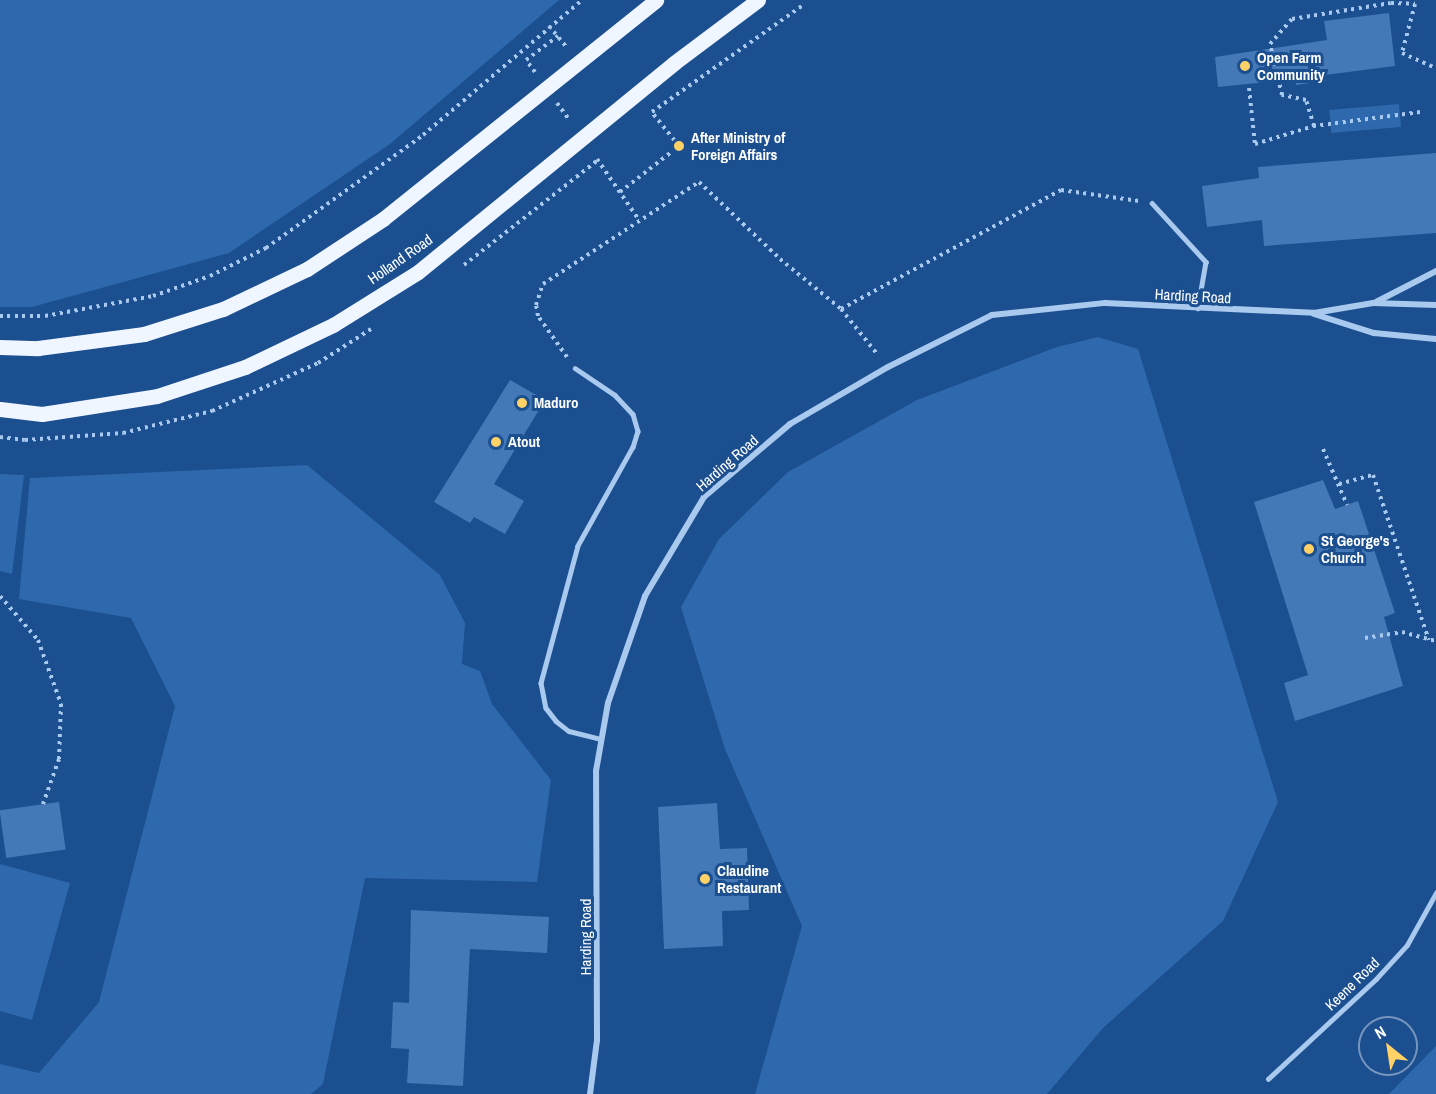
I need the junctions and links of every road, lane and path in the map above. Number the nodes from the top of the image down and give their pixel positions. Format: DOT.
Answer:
graph roads {
  1 [pos="582,0"];
  2 [pos="656,0"];
  3 [pos="758,0"];
  4 [pos="803,5"];
  5 [pos="549,26"];
  6 [pos="526,60"];
  7 [pos="1436,68"];
  8 [pos="1249,88"];
  9 [pos="636,93"];
  10 [pos="652,112"];
  11 [pos="1420,112"];
  12 [pos="1314,126"];
  13 [pos="620,192"];
  14 [pos="1152,203"];
  15 [pos="1436,271"];
  16 [pos="1373,303"];
  17 [pos="1436,305"];
  18 [pos="1198,308"];
  19 [pos="841,309"];
  20 [pos="1314,313"];
  21 [pos="0,316"];
  22 [pos="1436,339"];
  23 [pos="0,347"];
  24 [pos="888,367"];
  25 [pos="575,368"];
  26 [pos="0,409"];
  27 [pos="1323,449"];
  28 [pos="1338,484"];
  29 [pos="1347,505"];
  30 [pos="0,596"];
  31 [pos="1365,638"];
  32 [pos="1430,640"];
  33 [pos="1436,641"];
  34 [pos="601,739"];
  35 [pos="43,804"];
  36 [pos="1436,893"];
  37 [pos="1268,1079"];
  38 [pos="590,1094"];
  1 -- 5 [label="path"];
  2 -- 23 [label="main road"];
  3 -- 9 [label="main road, Holland Road"];
  4 -- 10 [label="path"];
  5 -- 6 [label="path"];
  5 -- 21 [label="path"];
  7 -- 12 [label="path"];
  8 -- 12 [label="path"];
  9 -- 10 [label="path"];
  9 -- 26 [label="main road, Holland Road"];
  10 -- 13 [label="path"];
  11 -- 12 [label="path"];
  14 -- 18 [label="lane"];
  14 -- 19 [label="path"];
  15 -- 16 [label="street"];
  16 -- 17 [label="street, Harding Road"];
  16 -- 20 [label="street, Harding Road"];
  18 -- 20 [label="street, Harding Road"];
  18 -- 24 [label="street, Harding Road"];
  19 -- 24 [label="path"];
  19 -- 25 [label="path"];
  20 -- 22 [label="street, Harding Road"];
  24 -- 34 [label="street, Harding Road"];
  25 -- 34 [label="lane"];
  27 -- 28 [label="path"];
  28 -- 29 [label="path"];
  28 -- 32 [label="path"];
  30 -- 35 [label="path"];
  31 -- 32 [label="path"];
  32 -- 33 [label="path"];
  34 -- 38 [label="street, Harding Road"];
  36 -- 37 [label="lane, Keene Road"];
}
